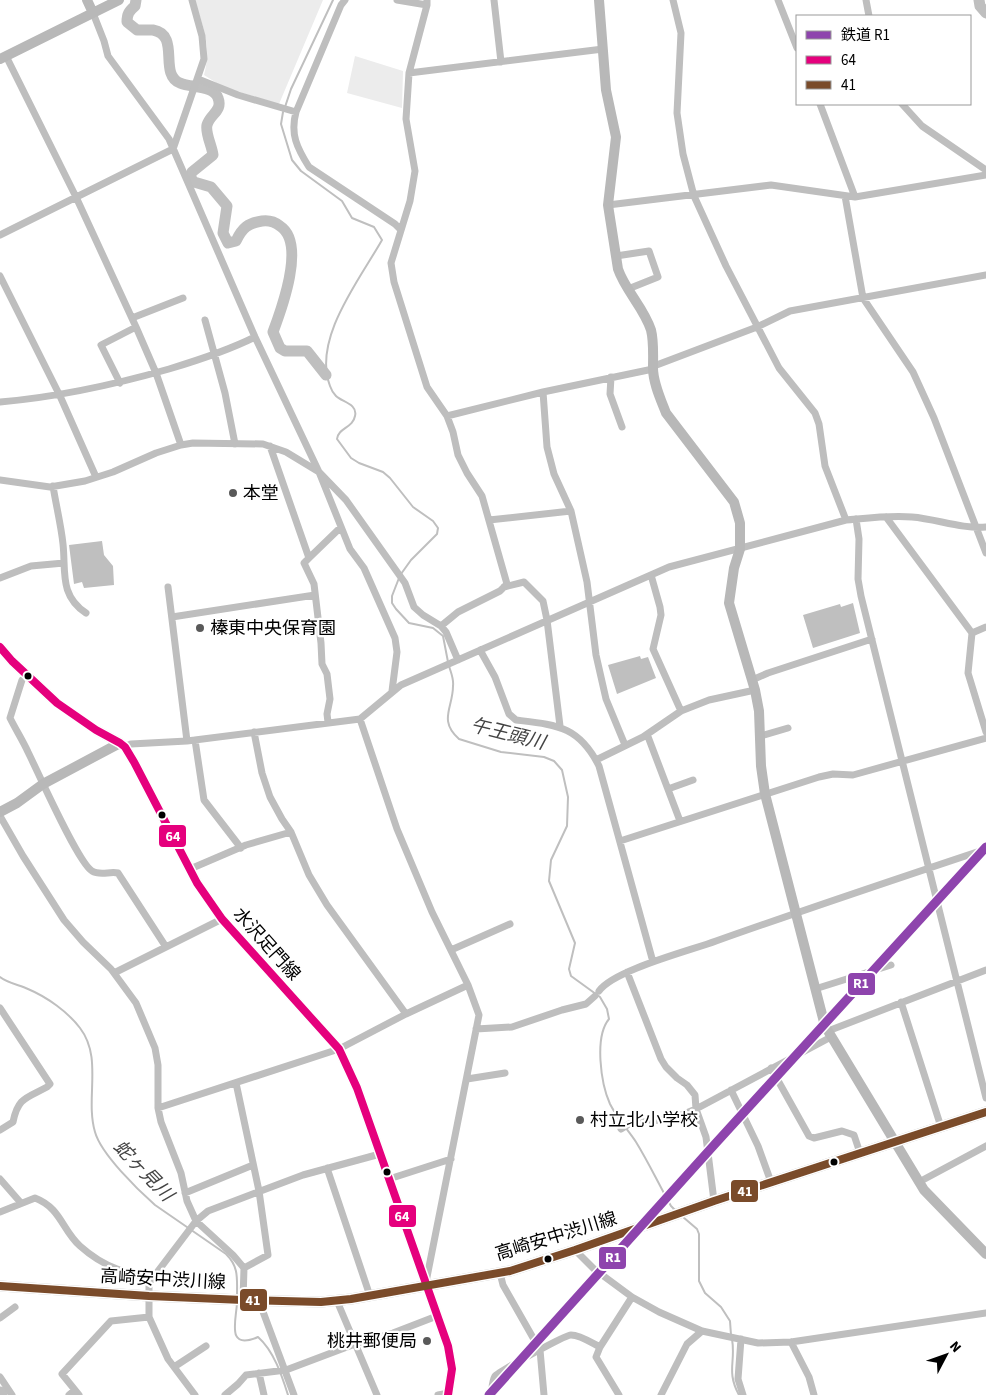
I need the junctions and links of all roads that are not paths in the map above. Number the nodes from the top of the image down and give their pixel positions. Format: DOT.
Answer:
graph roads {
  1 [pos="87,0"];
  2 [pos="119,0"];
  3 [pos="192,0"];
  4 [pos="345,0"];
  5 [pos="398,0"];
  6 [pos="494,0"];
  7 [pos="599,0"];
  8 [pos="673,0"];
  9 [pos="778,0"];
  10 [pos="866,0"];
  11 [pos="427,3"];
  12 [pos="93,13"];
  13 [pos="869,15"];
  14 [pos="796,45"];
  15 [pos="602,49"];
  16 [pos="3,57"];
  17 [pos="501,62"];
  18 [pos="409,73"];
  19 [pos="196,85"];
  20 [pos="820,105"];
  21 [pos="903,105"];
  22 [pos="296,112"];
  23 [pos="173,149"];
  24 [pos="986,170"];
  25 [pos="986,175"];
  26 [pos="694,196"];
  27 [pos="845,196"];
  28 [pos="855,196"];
  29 [pos="76,197"];
  30 [pos="608,205"];
  31 [pos="401,230"];
  32 [pos="0,235"];
  33 [pos="616,256"];
  34 [pos="986,275"];
  35 [pos="0,276"];
  36 [pos="628,289"];
  37 [pos="183,298"];
  38 [pos="863,298"];
  39 [pos="132,318"];
  40 [pos="205,320"];
  41 [pos="136,327"];
  42 [pos="757,327"];
  43 [pos="255,337"];
  44 [pos="215,355"];
  45 [pos="654,367"];
  46 [pos="156,373"];
  47 [pos="611,378"];
  48 [pos="120,383"];
  49 [pos="543,392"];
  50 [pos="60,396"];
  51 [pos="0,402"];
  52 [pos="447,416"];
  53 [pos="622,427"];
  54 [pos="235,444"];
  55 [pos="181,445"];
  56 [pos="270,446"];
  57 [pos="318,472"];
  58 [pos="96,478"];
  59 [pos="0,480"];
  60 [pos="53,486"];
  61 [pos="572,511"];
  62 [pos="886,517"];
  63 [pos="856,519"];
  64 [pos="490,520"];
  65 [pos="846,520"];
  66 [pos="341,526"];
  67 [pos="986,527"];
  68 [pos="975,528"];
  69 [pos="740,549"];
  70 [pos="986,552"];
  71 [pos="309,558"];
  72 [pos="64,563"];
  73 [pos="650,575"];
  74 [pos="0,578"];
  75 [pos="168,587"];
  76 [pos="504,587"];
  77 [pos="315,596"];
  78 [pos="589,602"];
  79 [pos="86,613"];
  80 [pos="172,617"];
  81 [pos="547,620"];
  82 [pos="441,626"];
  83 [pos="986,627"];
  84 [pos="972,633"];
  85 [pos="872,638"];
  86 [pos="480,650"];
  87 [pos="1,651"];
  88 [pos="457,661"];
  89 [pos="22,680"];
  90 [pos="754,685"];
  91 [pos="392,691"];
  92 [pos="681,711"];
  93 [pos="360,718"];
  94 [pos="328,722"];
  95 [pos="560,726"];
  96 [pos="788,728"];
  97 [pos="254,732"];
  98 [pos="986,732"];
  99 [pos="647,734"];
  100 [pos="761,736"];
  101 [pos="986,738"];
  102 [pos="191,740"];
  103 [pos="122,745"];
  104 [pos="625,745"];
  105 [pos="596,760"];
  106 [pos="902,762"];
  107 [pos="693,780"];
  108 [pos="43,784"];
  109 [pos="668,789"];
  110 [pos="765,794"];
  111 [pos="0,812"];
  112 [pos="0,816"];
  113 [pos="680,821"];
  114 [pos="290,832"];
  115 [pos="620,841"];
  116 [pos="241,848"];
  117 [pos="986,849"];
  118 [pos="928,868"];
  119 [pos="190,869"];
  120 [pos="795,912"];
  121 [pos="222,919"];
  122 [pos="510,924"];
  123 [pos="166,947"];
  124 [pos="451,950"];
  125 [pos="653,962"];
  126 [pos="891,965"];
  127 [pos="986,970"];
  128 [pos="627,972"];
  129 [pos="114,973"];
  130 [pos="957,982"];
  131 [pos="468,985"];
  132 [pos="815,989"];
  133 [pos="902,1002"];
  134 [pos="0,1008"];
  135 [pos="406,1014"];
  136 [pos="476,1029"];
  137 [pos="829,1034"];
  138 [pos="339,1049"];
  139 [pos="771,1068"];
  140 [pos="504,1073"];
  141 [pos="467,1079"];
  142 [pos="236,1082"];
  143 [pos="731,1090"];
  144 [pos="986,1098"];
  145 [pos="158,1108"];
  146 [pos="696,1109"];
  147 [pos="986,1112"];
  148 [pos="941,1127"];
  149 [pos="621,1129"];
  150 [pos="0,1130"];
  151 [pos="895,1142"];
  152 [pos="986,1146"];
  153 [pos="860,1152"];
  154 [pos="380,1154"];
  155 [pos="451,1159"];
  156 [pos="253,1165"];
  157 [pos="327,1168"];
  158 [pos="0,1179"];
  159 [pos="388,1179"];
  160 [pos="771,1182"];
  161 [pos="919,1182"];
  162 [pos="259,1191"];
  163 [pos="185,1193"];
  164 [pos="714,1201"];
  165 [pos="21,1203"];
  166 [pos="0,1212"];
  167 [pos="196,1221"];
  168 [pos="576,1250"];
  169 [pos="986,1254"];
  170 [pos="244,1268"];
  171 [pos="500,1273"];
  172 [pos="148,1283"];
  173 [pos="426,1285"];
  174 [pos="0,1286"];
  175 [pos="149,1296"];
  176 [pos="370,1296"];
  177 [pos="632,1297"];
  178 [pos="243,1300"];
  179 [pos="259,1301"];
  180 [pos="337,1302"];
  181 [pos="15,1307"];
  182 [pos="986,1313"];
  183 [pos="437,1316"];
  184 [pos="149,1317"];
  185 [pos="0,1318"];
  186 [pos="702,1331"];
  187 [pos="739,1339"];
  188 [pos="791,1342"];
  189 [pos="355,1344"];
  190 [pos="206,1346"];
  191 [pos="600,1347"];
  192 [pos="540,1350"];
  193 [pos="174,1366"];
  194 [pos="286,1370"];
  195 [pos="259,1373"];
  196 [pos="0,1377"];
  197 [pos="3,1387"];
  198 [pos="74,1393"];
  199 [pos="445,1394"];
  200 [pos="12,1395"];
  201 [pos="195,1395"];
  202 [pos="225,1395"];
  203 [pos="264,1395"];
  204 [pos="294,1395"];
  205 [pos="377,1395"];
  206 [pos="491,1395"];
  207 [pos="544,1395"];
  208 [pos="619,1395"];
  209 [pos="662,1395"];
  210 [pos="742,1395"];
  211 [pos="814,1395"];
  1 -- 12 [label="street"];
  2 -- 12 [label="street"];
  3 -- 19 [label="street"];
  4 -- 22 [label="street"];
  5 -- 11 [label="street"];
  6 -- 17 [label="street"];
  7 -- 15 [label="street"];
  8 -- 26 [label="street"];
  9 -- 14 [label="street"];
  10 -- 13 [label="street"];
  11 -- 18 [label="street"];
  12 -- 16 [label="street"];
  12 -- 23 [label="street"];
  15 -- 17 [label="street"];
  15 -- 30 [label="street"];
  16 -- 29 [label="street"];
  17 -- 18 [label="street"];
  18 -- 31 [label="street"];
  19 -- 22 [label="street"];
  19 -- 23 [label="street"];
  20 -- 28 [label="street"];
  21 -- 24 [label="street"];
  22 -- 31 [label="street"];
  23 -- 29 [label="street"];
  23 -- 43 [label="street"];
  25 -- 28 [label="street"];
  26 -- 27 [label="street"];
  26 -- 30 [label="street"];
  26 -- 42 [label="street"];
  27 -- 28 [label="street"];
  27 -- 38 [label="street"];
  29 -- 32 [label="street"];
  29 -- 39 [label="street"];
  30 -- 33 [label="street"];
  31 -- 52 [label="street"];
  33 -- 36 [label="street"];
  33 -- 36 [label="street"];
  34 -- 38 [label="street"];
  35 -- 50 [label="street"];
  36 -- 45 [label="street"];
  37 -- 39 [label="street"];
  38 -- 42 [label="street"];
  38 -- 68 [label="street"];
  39 -- 41 [label="street"];
  40 -- 44 [label="street"];
  41 -- 46 [label="street"];
  41 -- 48 [label="street"];
  42 -- 45 [label="street"];
  42 -- 65 [label="street"];
  43 -- 44 [label="street"];
  43 -- 57 [label="street"];
  44 -- 46 [label="street"];
  44 -- 54 [label="street"];
  45 -- 47 [label="street"];
  45 -- 69 [label="street"];
  46 -- 48 [label="street"];
  46 -- 55 [label="street"];
  47 -- 49 [label="street"];
  47 -- 53 [label="street"];
  48 -- 50 [label="street"];
  49 -- 52 [label="street"];
  49 -- 61 [label="street"];
  50 -- 51 [label="street"];
  50 -- 58 [label="street"];
  52 -- 64 [label="street"];
  54 -- 55 [label="street"];
  54 -- 56 [label="street"];
  55 -- 58 [label="street"];
  56 -- 57 [label="street"];
  56 -- 71 [label="street"];
  57 -- 66 [label="street"];
  57 -- 82 [label="street"];
  58 -- 60 [label="street"];
  59 -- 60 [label="street"];
  60 -- 72 [label="street"];
  61 -- 64 [label="street"];
  61 -- 78 [label="street"];
  62 -- 63 [label="street"];
  62 -- 68 [label="street"];
  62 -- 84 [label="street"];
  63 -- 65 [label="street"];
  63 -- 85 [label="street"];
  64 -- 76 [label="street"];
  65 -- 69 [label="street"];
  66 -- 71 [label="street"];
  66 -- 91 [label="street"];
  67 -- 68 [label="street"];
  68 -- 70 [label="street"];
  69 -- 73 [label="street"];
  69 -- 90 [label="street"];
  71 -- 77 [label="street"];
  72 -- 74 [label="street"];
  72 -- 79 [label="street"];
  73 -- 78 [label="street"];
  73 -- 92 [label="street"];
  75 -- 80 [label="street"];
  76 -- 81 [label="street"];
  76 -- 82 [label="street"];
  77 -- 80 [label="street"];
  77 -- 94 [label="street"];
  78 -- 81 [label="street"];
  78 -- 104 [label="street"];
  80 -- 102 [label="street"];
  81 -- 86 [label="street"];
  81 -- 95 [label="street"];
  82 -- 88 [label="street"];
  83 -- 84 [label="street"];
  84 -- 98 [label="street"];
  85 -- 90 [label="street"];
  85 -- 106 [label="street"];
  86 -- 88 [label="street"];
  86 -- 95 [label="street"];
  87 -- 103 [label="street"];
  88 -- 91 [label="street"];
  89 -- 108 [label="street"];
  90 -- 92 [label="street"];
  90 -- 100 [label="street"];
  91 -- 93 [label="street"];
  92 -- 99 [label="street"];
  93 -- 94 [label="street"];
  93 -- 124 [label="street"];
  94 -- 97 [label="street"];
  95 -- 105 [label="street"];
  96 -- 100 [label="street"];
  97 -- 102 [label="street"];
  97 -- 114 [label="street"];
  99 -- 104 [label="street"];
  99 -- 109 [label="street"];
  100 -- 110 [label="street"];
  101 -- 106 [label="street"];
  102 -- 103 [label="street"];
  102 -- 116 [label="street"];
  103 -- 108 [label="street"];
  103 -- 119 [label="street, 水沢足門線"];
  104 -- 105 [label="street"];
  105 -- 115 [label="street"];
  106 -- 110 [label="street"];
  106 -- 118 [label="street"];
  107 -- 109 [label="street"];
  108 -- 111 [label="street"];
  108 -- 123 [label="street"];
  109 -- 113 [label="street"];
  110 -- 113 [label="street"];
  110 -- 120 [label="street"];
  112 -- 129 [label="street"];
  113 -- 115 [label="street"];
  114 -- 116 [label="street"];
  114 -- 135 [label="street"];
  115 -- 125 [label="street"];
  116 -- 119 [label="street"];
  117 -- 118 [label="street"];
  118 -- 120 [label="street"];
  118 -- 130 [label="street"];
  119 -- 121 [label="street, 水沢足門線"];
  120 -- 125 [label="street"];
  120 -- 132 [label="street"];
  121 -- 123 [label="street"];
  121 -- 138 [label="street, 水沢足門線"];
  122 -- 124 [label="street"];
  123 -- 129 [label="street"];
  124 -- 131 [label="street"];
  125 -- 128 [label="street"];
  126 -- 132 [label="street"];
  127 -- 130 [label="street"];
  128 -- 136 [label="street"];
  128 -- 146 [label="street"];
  129 -- 145 [label="street"];
  130 -- 133 [label="street"];
  130 -- 144 [label="street"];
  131 -- 135 [label="street"];
  131 -- 136 [label="street"];
  132 -- 137 [label="street"];
  133 -- 137 [label="street"];
  133 -- 148 [label="street"];
  134 -- 150 [label="street"];
  135 -- 138 [label="street"];
  136 -- 141 [label="street"];
  137 -- 139 [label="street"];
  137 -- 151 [label="street"];
  138 -- 142 [label="street"];
  138 -- 154 [label="street, 水沢足門線"];
  139 -- 143 [label="street"];
  139 -- 153 [label="street"];
  140 -- 141 [label="street"];
  141 -- 155 [label="street"];
  142 -- 145 [label="street"];
  142 -- 156 [label="street"];
  143 -- 146 [label="street"];
  143 -- 160 [label="street"];
  145 -- 163 [label="street"];
  146 -- 149 [label="street"];
  146 -- 164 [label="street"];
  147 -- 148 [label="main road, 高崎安中渋川線"];
  148 -- 151 [label="main road, 高崎安中渋川線"];
  151 -- 153 [label="main road, 高崎安中渋川線"];
  151 -- 161 [label="street"];
  152 -- 161 [label="street"];
  153 -- 160 [label="main road, 高崎安中渋川線"];
  154 -- 157 [label="street"];
  154 -- 159 [label="street, 水沢足門線"];
  155 -- 159 [label="street"];
  155 -- 173 [label="street"];
  156 -- 162 [label="street"];
  156 -- 163 [label="street"];
  157 -- 162 [label="street"];
  157 -- 176 [label="street"];
  158 -- 165 [label="street"];
  159 -- 173 [label="street, 水沢足門線"];
  160 -- 164 [label="main road, 高崎安中渋川線"];
  161 -- 169 [label="street"];
  162 -- 167 [label="street"];
  162 -- 170 [label="street"];
  163 -- 167 [label="street"];
  164 -- 168 [label="main road, 高崎安中渋川線"];
  165 -- 166 [label="street"];
  165 -- 172 [label="street"];
  167 -- 170 [label="street"];
  167 -- 172 [label="street"];
  168 -- 171 [label="main road, 高崎安中渋川線"];
  168 -- 177 [label="street"];
  170 -- 178 [label="street"];
  171 -- 173 [label="main road, 高崎安中渋川線"];
  171 -- 192 [label="street"];
  172 -- 175 [label="street"];
  173 -- 176 [label="main road, 高崎安中渋川線"];
  173 -- 183 [label="street, 水沢足門線"];
  174 -- 175 [label="main road, 高崎安中渋川線"];
  175 -- 178 [label="main road, 高崎安中渋川線"];
  175 -- 184 [label="street"];
  176 -- 180 [label="main road, 高崎安中渋川線"];
  177 -- 186 [label="street"];
  177 -- 191 [label="street"];
  178 -- 179 [label="main road, 高崎安中渋川線"];
  179 -- 180 [label="main road, 高崎安中渋川線"];
  179 -- 194 [label="street"];
  180 -- 189 [label="street"];
  181 -- 185 [label="street"];
  182 -- 188 [label="street"];
  183 -- 189 [label="street"];
  183 -- 199 [label="street, 水沢足門線"];
  184 -- 193 [label="street"];
  184 -- 198 [label="street"];
  186 -- 187 [label="street"];
  186 -- 209 [label="street"];
  187 -- 188 [label="street"];
  187 -- 210 [label="street"];
  188 -- 211 [label="street"];
  189 -- 194 [label="street"];
  189 -- 205 [label="street"];
  190 -- 193 [label="street"];
  191 -- 192 [label="street"];
  191 -- 208 [label="street"];
  192 -- 206 [label="street"];
  192 -- 207 [label="street"];
  193 -- 201 [label="street"];
  194 -- 195 [label="street"];
  194 -- 204 [label="street"];
  195 -- 202 [label="street"];
  195 -- 203 [label="street"];
  196 -- 197 [label="street"];
  197 -- 200 [label="street"];
}
